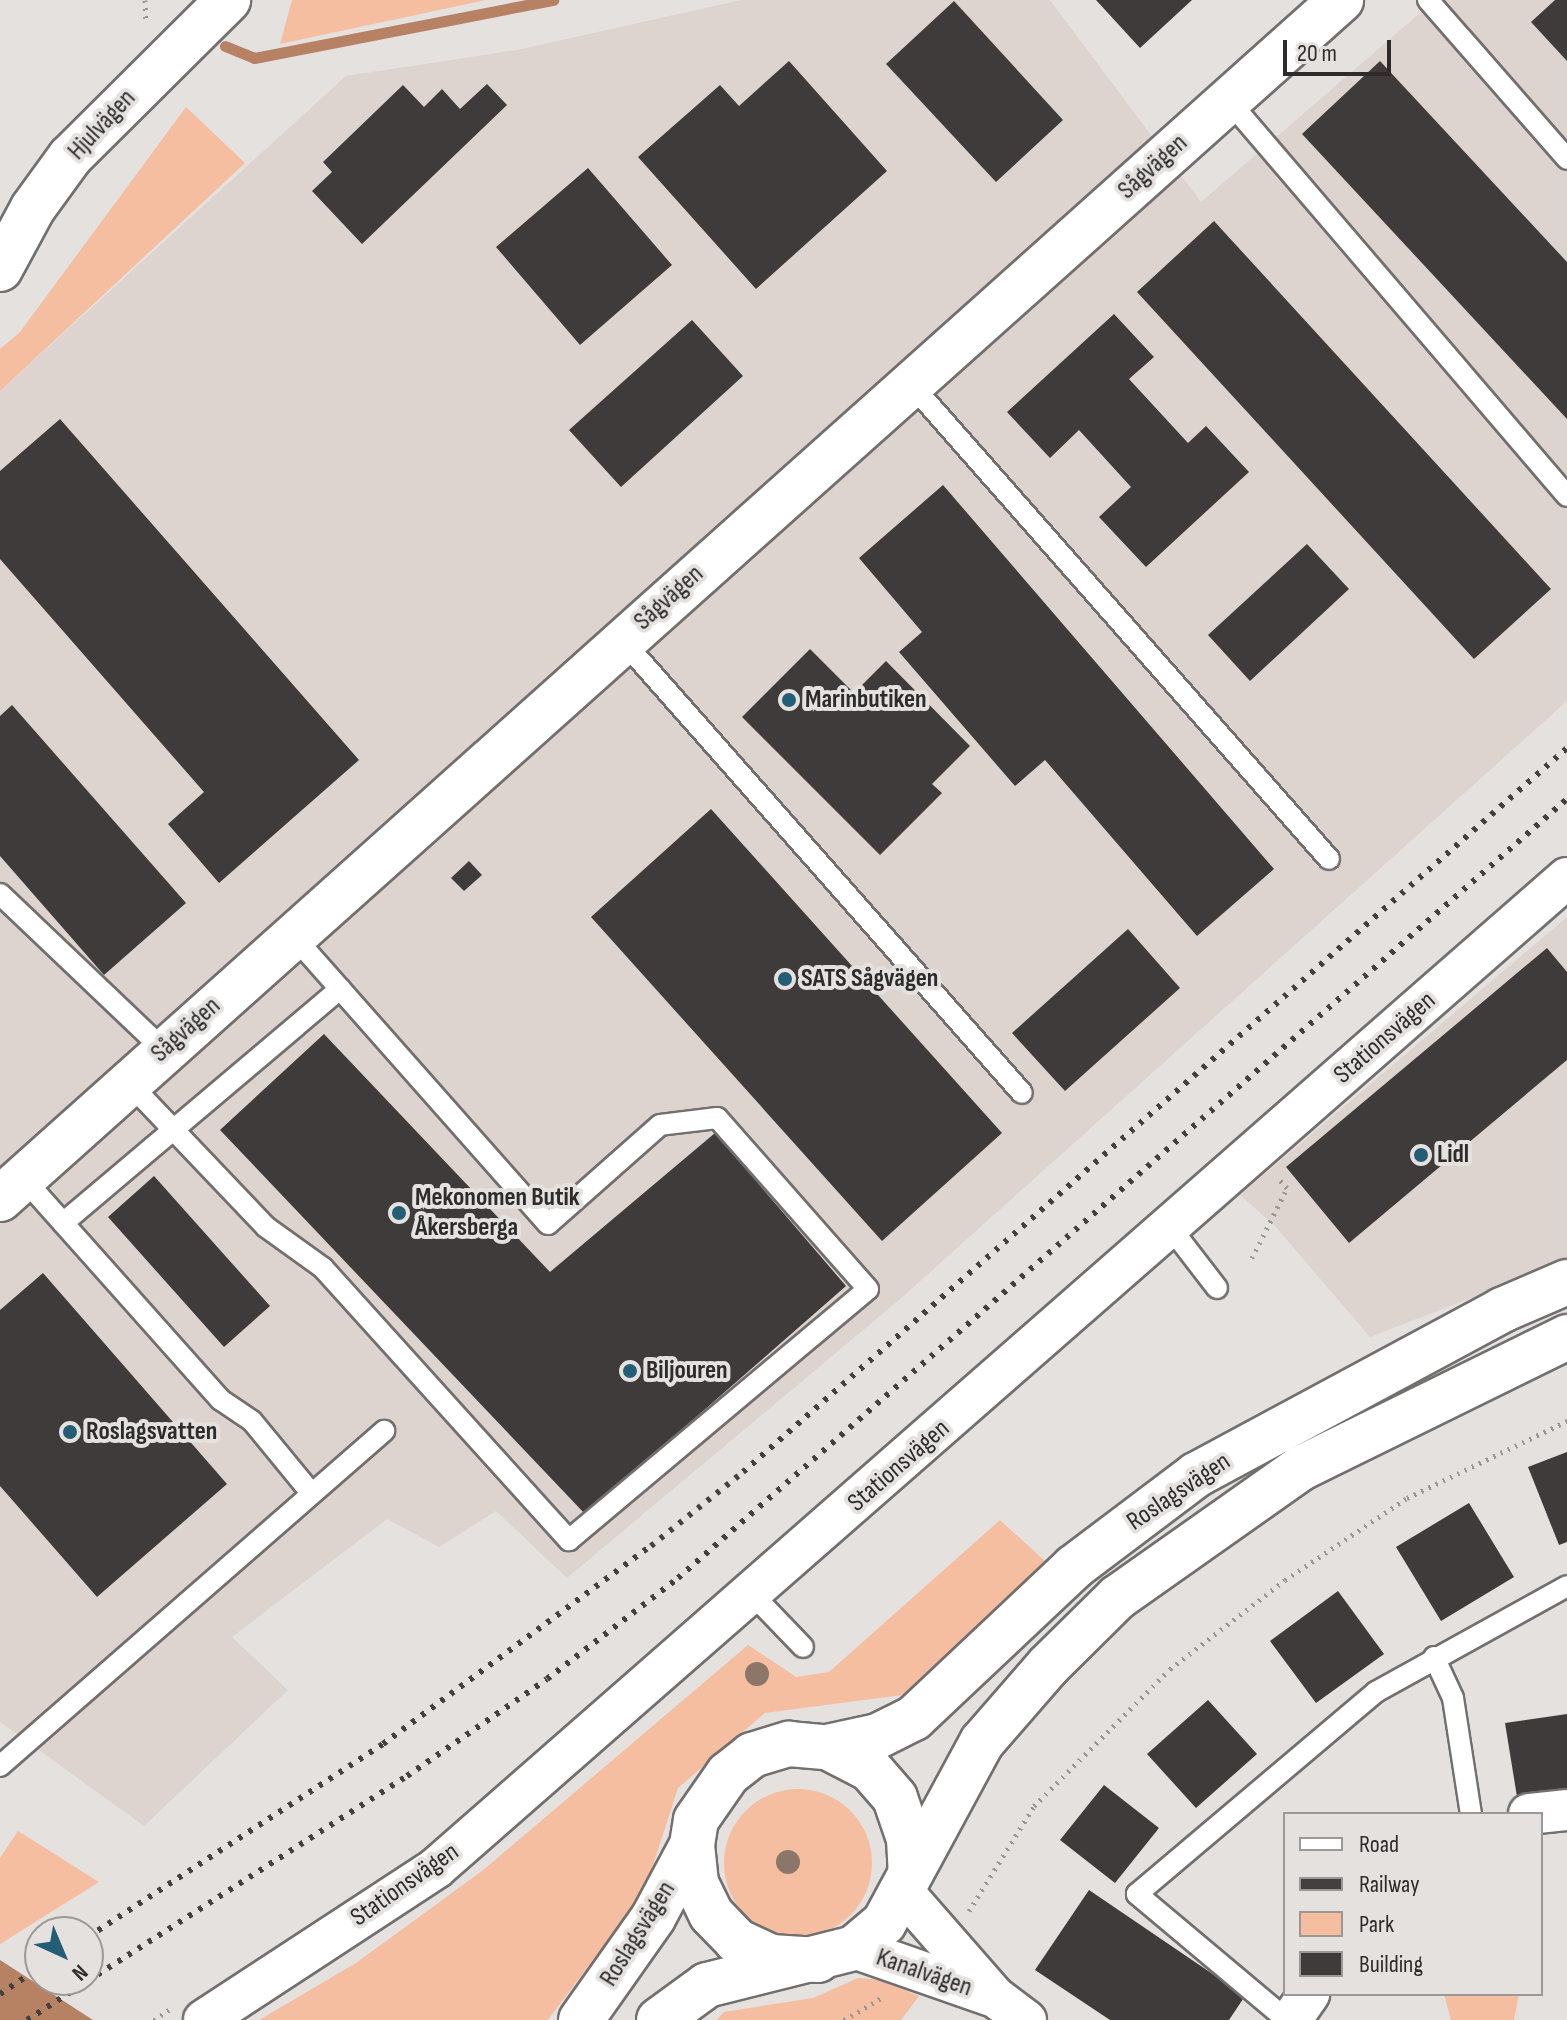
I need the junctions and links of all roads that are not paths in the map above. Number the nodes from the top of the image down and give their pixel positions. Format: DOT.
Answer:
graph roads {
  1 [pos="228,0"];
  2 [pos="1341,0"];
  3 [pos="1428,0"];
  4 [pos="1228,100"];
  5 [pos="1567,159"];
  6 [pos="0,269"];
  7 [pos="910,383"];
  8 [pos="1567,496"];
  9 [pos="622,640"];
  10 [pos="1329,859"];
  11 [pos="1567,878"];
  12 [pos="0,894"];
  13 [pos="292,935"];
  14 [pos="340,989"];
  15 [pos="163,1049"];
  16 [pos="128,1082"];
  17 [pos="1022,1093"];
  18 [pos="173,1130"];
  19 [pos="11,1189"];
  20 [pos="63,1223"];
  21 [pos="1170,1227"];
  22 [pos="1567,1282"];
  23 [pos="1217,1288"];
  24 [pos="1567,1337"];
  25 [pos="384,1431"];
  26 [pos="312,1494"];
  27 [pos="1567,1586"];
  28 [pos="753,1595"];
  29 [pos="803,1647"];
  30 [pos="1434,1657"];
  31 [pos="827,1747"];
  32 [pos="0,1766"];
  33 [pos="1567,1810"];
  34 [pos="1471,1812"];
  35 [pos="1543,1813"];
  36 [pos="692,1845"];
  37 [pos="907,1882"];
  38 [pos="836,1954"];
  39 [pos="1307,1996"];
  40 [pos="1011,2009"];
  41 [pos="204,2020"];
  42 [pos="581,2020"];
  43 [pos="659,2020"];
  44 [pos="1289,2020"];
  1 -- 6 [label="main road, Hjulvägen"];
  2 -- 4 [label="main road, Sågvägen"];
  3 -- 5 [label="lane"];
  4 -- 7 [label="main road, Sågvägen"];
  4 -- 8 [label="lane"];
  7 -- 9 [label="main road, Sågvägen"];
  7 -- 10 [label="lane"];
  9 -- 13 [label="main road, Sågvägen"];
  9 -- 17 [label="lane"];
  11 -- 21 [label="street, Stationsvägen"];
  12 -- 15 [label="lane"];
  13 -- 14 [label="lane"];
  13 -- 15 [label="main road, Sågvägen"];
  14 -- 18 [label="lane"];
  14 -- 18 [label="lane"];
  15 -- 16 [label="main road, Sågvägen"];
  16 -- 18 [label="lane"];
  16 -- 19 [label="main road, Sågvägen"];
  18 -- 20 [label="lane"];
  19 -- 20 [label="lane"];
  20 -- 26 [label="lane"];
  21 -- 23 [label="lane"];
  21 -- 28 [label="street, Stationsvägen"];
  22 -- 31 [label="main road, Roslagsvägen"];
  24 -- 37 [label="main road, Roslagsvägen"];
  25 -- 26 [label="lane"];
  26 -- 32 [label="lane"];
  27 -- 30 [label="lane"];
  28 -- 29 [label="lane"];
  28 -- 41 [label="street, Stationsvägen"];
  30 -- 34 [label="lane"];
  30 -- 44 [label="lane"];
  31 -- 36 [label="main road, Roslagsvägen"];
  31 -- 37 [label="main road, Roslagsvägen"];
  33 -- 35 [label="street"];
  36 -- 38 [label="main road, Roslagsvägen"];
  36 -- 42 [label="main road, Roslagsvägen"];
  37 -- 38 [label="main road, Roslagsvägen"];
  37 -- 40 [label="street, Kanalvägen"];
  38 -- 40 [label="street, Kanalvägen"];
  38 -- 43 [label="main road, Roslagsvägen"];
  39 -- 44 [label="street"];
}
